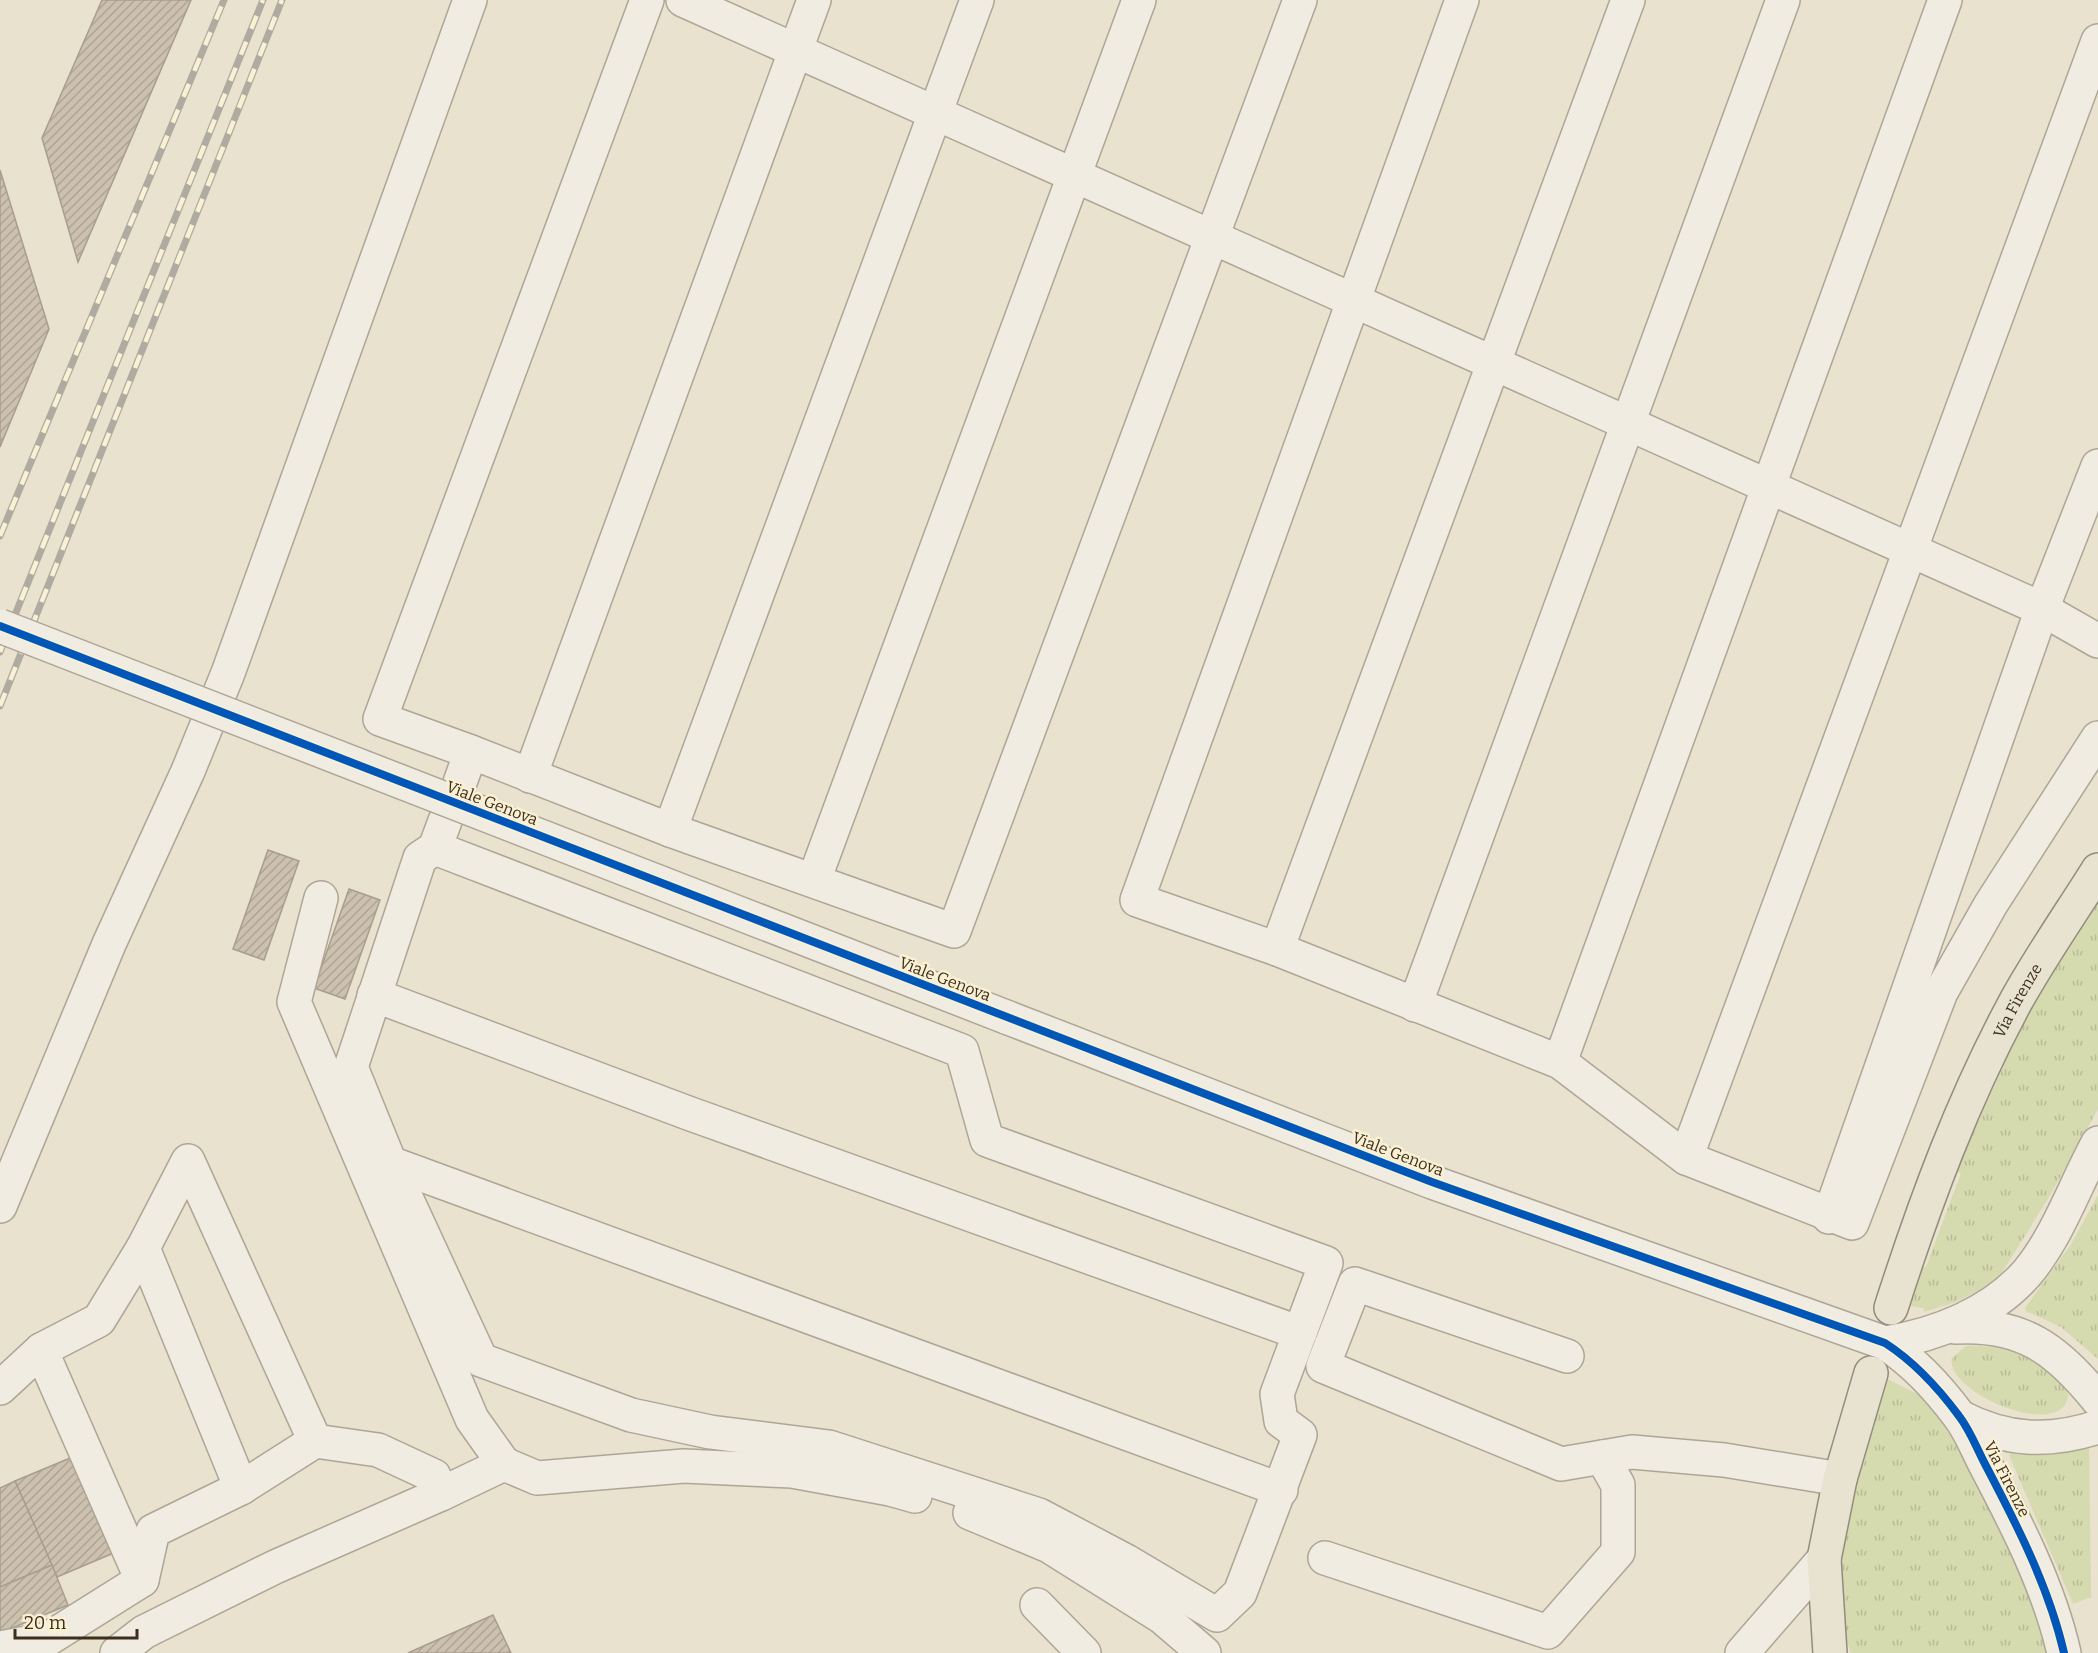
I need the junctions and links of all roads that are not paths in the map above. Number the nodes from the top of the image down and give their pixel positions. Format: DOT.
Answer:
graph roads {
  1 [pos="471,0"];
  2 [pos="647,0"];
  3 [pos="684,0"];
  4 [pos="814,0"];
  5 [pos="977,0"];
  6 [pos="1139,0"];
  7 [pos="1300,0"];
  8 [pos="1462,0"];
  9 [pos="1628,0"];
  10 [pos="1783,0"];
  11 [pos="1945,0"];
  12 [pos="2098,41"];
  13 [pos="795,50"];
  14 [pos="935,113"];
  15 [pos="1074,175"];
  16 [pos="1212,237"];
  17 [pos="1353,300"];
  18 [pos="1493,363"];
  19 [pos="1628,424"];
  20 [pos="2098,466"];
  21 [pos="1769,487"];
  22 [pos="1910,550"];
  23 [pos="2042,609"];
  24 [pos="0,626"];
  25 [pos="2098,641"];
  26 [pos="2098,738"];
  27 [pos="471,752"];
  28 [pos="530,776"];
  29 [pos="458,788"];
  30 [pos="670,830"];
  31 [pos="2098,870"];
  32 [pos="814,880"];
  33 [pos="321,898"];
  34 [pos="1277,949"];
  35 [pos="374,995"];
  36 [pos="1415,1005"];
  37 [pos="1560,1062"];
  38 [pos="2098,1143"];
  39 [pos="1686,1158"];
  40 [pos="390,1163"];
  41 [pos="0,1206"];
  42 [pos="1829,1217"];
  43 [pos="143,1248"];
  44 [pos="1891,1308"];
  45 [pos="1942,1327"];
  46 [pos="1300,1333"];
  47 [pos="1885,1343"];
  48 [pos="41,1350"];
  49 [pos="1567,1356"];
  50 [pos="1871,1372"];
  51 [pos="0,1388"];
  52 [pos="2098,1400"];
  53 [pos="1960,1417"];
  54 [pos="2098,1427"];
  55 [pos="315,1441"];
  56 [pos="1602,1457"];
  57 [pos="504,1464"];
  58 [pos="1840,1479"];
  59 [pos="241,1488"];
  60 [pos="1281,1490"];
  61 [pos="441,1494"];
  62 [pos="1325,1558"];
  63 [pos="1824,1559"];
  64 [pos="142,1580"];
  65 [pos="1037,1605"];
  66 [pos="0,1648"];
  67 [pos="117,1653"];
  68 [pos="1084,1653"];
  69 [pos="1204,1653"];
  70 [pos="1742,1653"];
  71 [pos="1830,1653"];
  72 [pos="2064,1653"];
  1 -- 41 [label="street"];
  2 -- 27 [label="street"];
  3 -- 13 [label="street"];
  4 -- 13 [label="street"];
  5 -- 14 [label="street"];
  6 -- 15 [label="street"];
  7 -- 16 [label="street"];
  8 -- 17 [label="street"];
  9 -- 18 [label="street"];
  10 -- 19 [label="street"];
  11 -- 21 [label="street"];
  12 -- 22 [label="street"];
  13 -- 14 [label="street"];
  13 -- 28 [label="street"];
  14 -- 15 [label="street"];
  14 -- 30 [label="street"];
  15 -- 16 [label="street"];
  15 -- 32 [label="street"];
  16 -- 17 [label="street"];
  16 -- 32 [label="street"];
  17 -- 18 [label="street"];
  17 -- 34 [label="street"];
  18 -- 19 [label="street"];
  18 -- 34 [label="street"];
  19 -- 21 [label="street"];
  19 -- 36 [label="street"];
  20 -- 23 [label="street"];
  21 -- 22 [label="street"];
  21 -- 37 [label="street"];
  22 -- 23 [label="street"];
  22 -- 39 [label="street"];
  23 -- 25 [label="street"];
  23 -- 42 [label="street"];
  24 -- 47 [label="street, Viale Genova, bridge"];
  26 -- 42 [label="street"];
  27 -- 28 [label="street"];
  27 -- 29 [label="street"];
  28 -- 30 [label="street"];
  30 -- 32 [label="street"];
  31 -- 44 [label="main road, Via Firenze"];
  33 -- 57 [label="street"];
  34 -- 36 [label="street"];
  35 -- 40 [label="street"];
  35 -- 46 [label="street"];
  35 -- 46 [label="street"];
  36 -- 37 [label="street"];
  37 -- 39 [label="street"];
  38 -- 45 [label="street"];
  39 -- 42 [label="street"];
  40 -- 60 [label="street"];
  40 -- 60 [label="street"];
  43 -- 48 [label="street"];
  43 -- 55 [label="street"];
  43 -- 59 [label="street"];
  45 -- 47 [label="street"];
  45 -- 52 [label="street"];
  46 -- 60 [label="street"];
  47 -- 53 [label="street, Via Firenze"];
  48 -- 51 [label="street"];
  48 -- 64 [label="street"];
  49 -- 56 [label="street"];
  50 -- 58 [label="main road"];
  53 -- 54 [label="street, Via Firenze"];
  53 -- 72 [label="street, Via Firenze"];
  55 -- 59 [label="street"];
  55 -- 61 [label="street"];
  56 -- 58 [label="street"];
  56 -- 62 [label="street"];
  57 -- 61 [label="street"];
  57 -- 69 [label="street"];
  58 -- 63 [label="main road"];
  59 -- 64 [label="street"];
  61 -- 67 [label="street"];
  63 -- 70 [label="street"];
  63 -- 71 [label="main road"];
  64 -- 66 [label="street"];
  65 -- 68 [label="street"];
}
